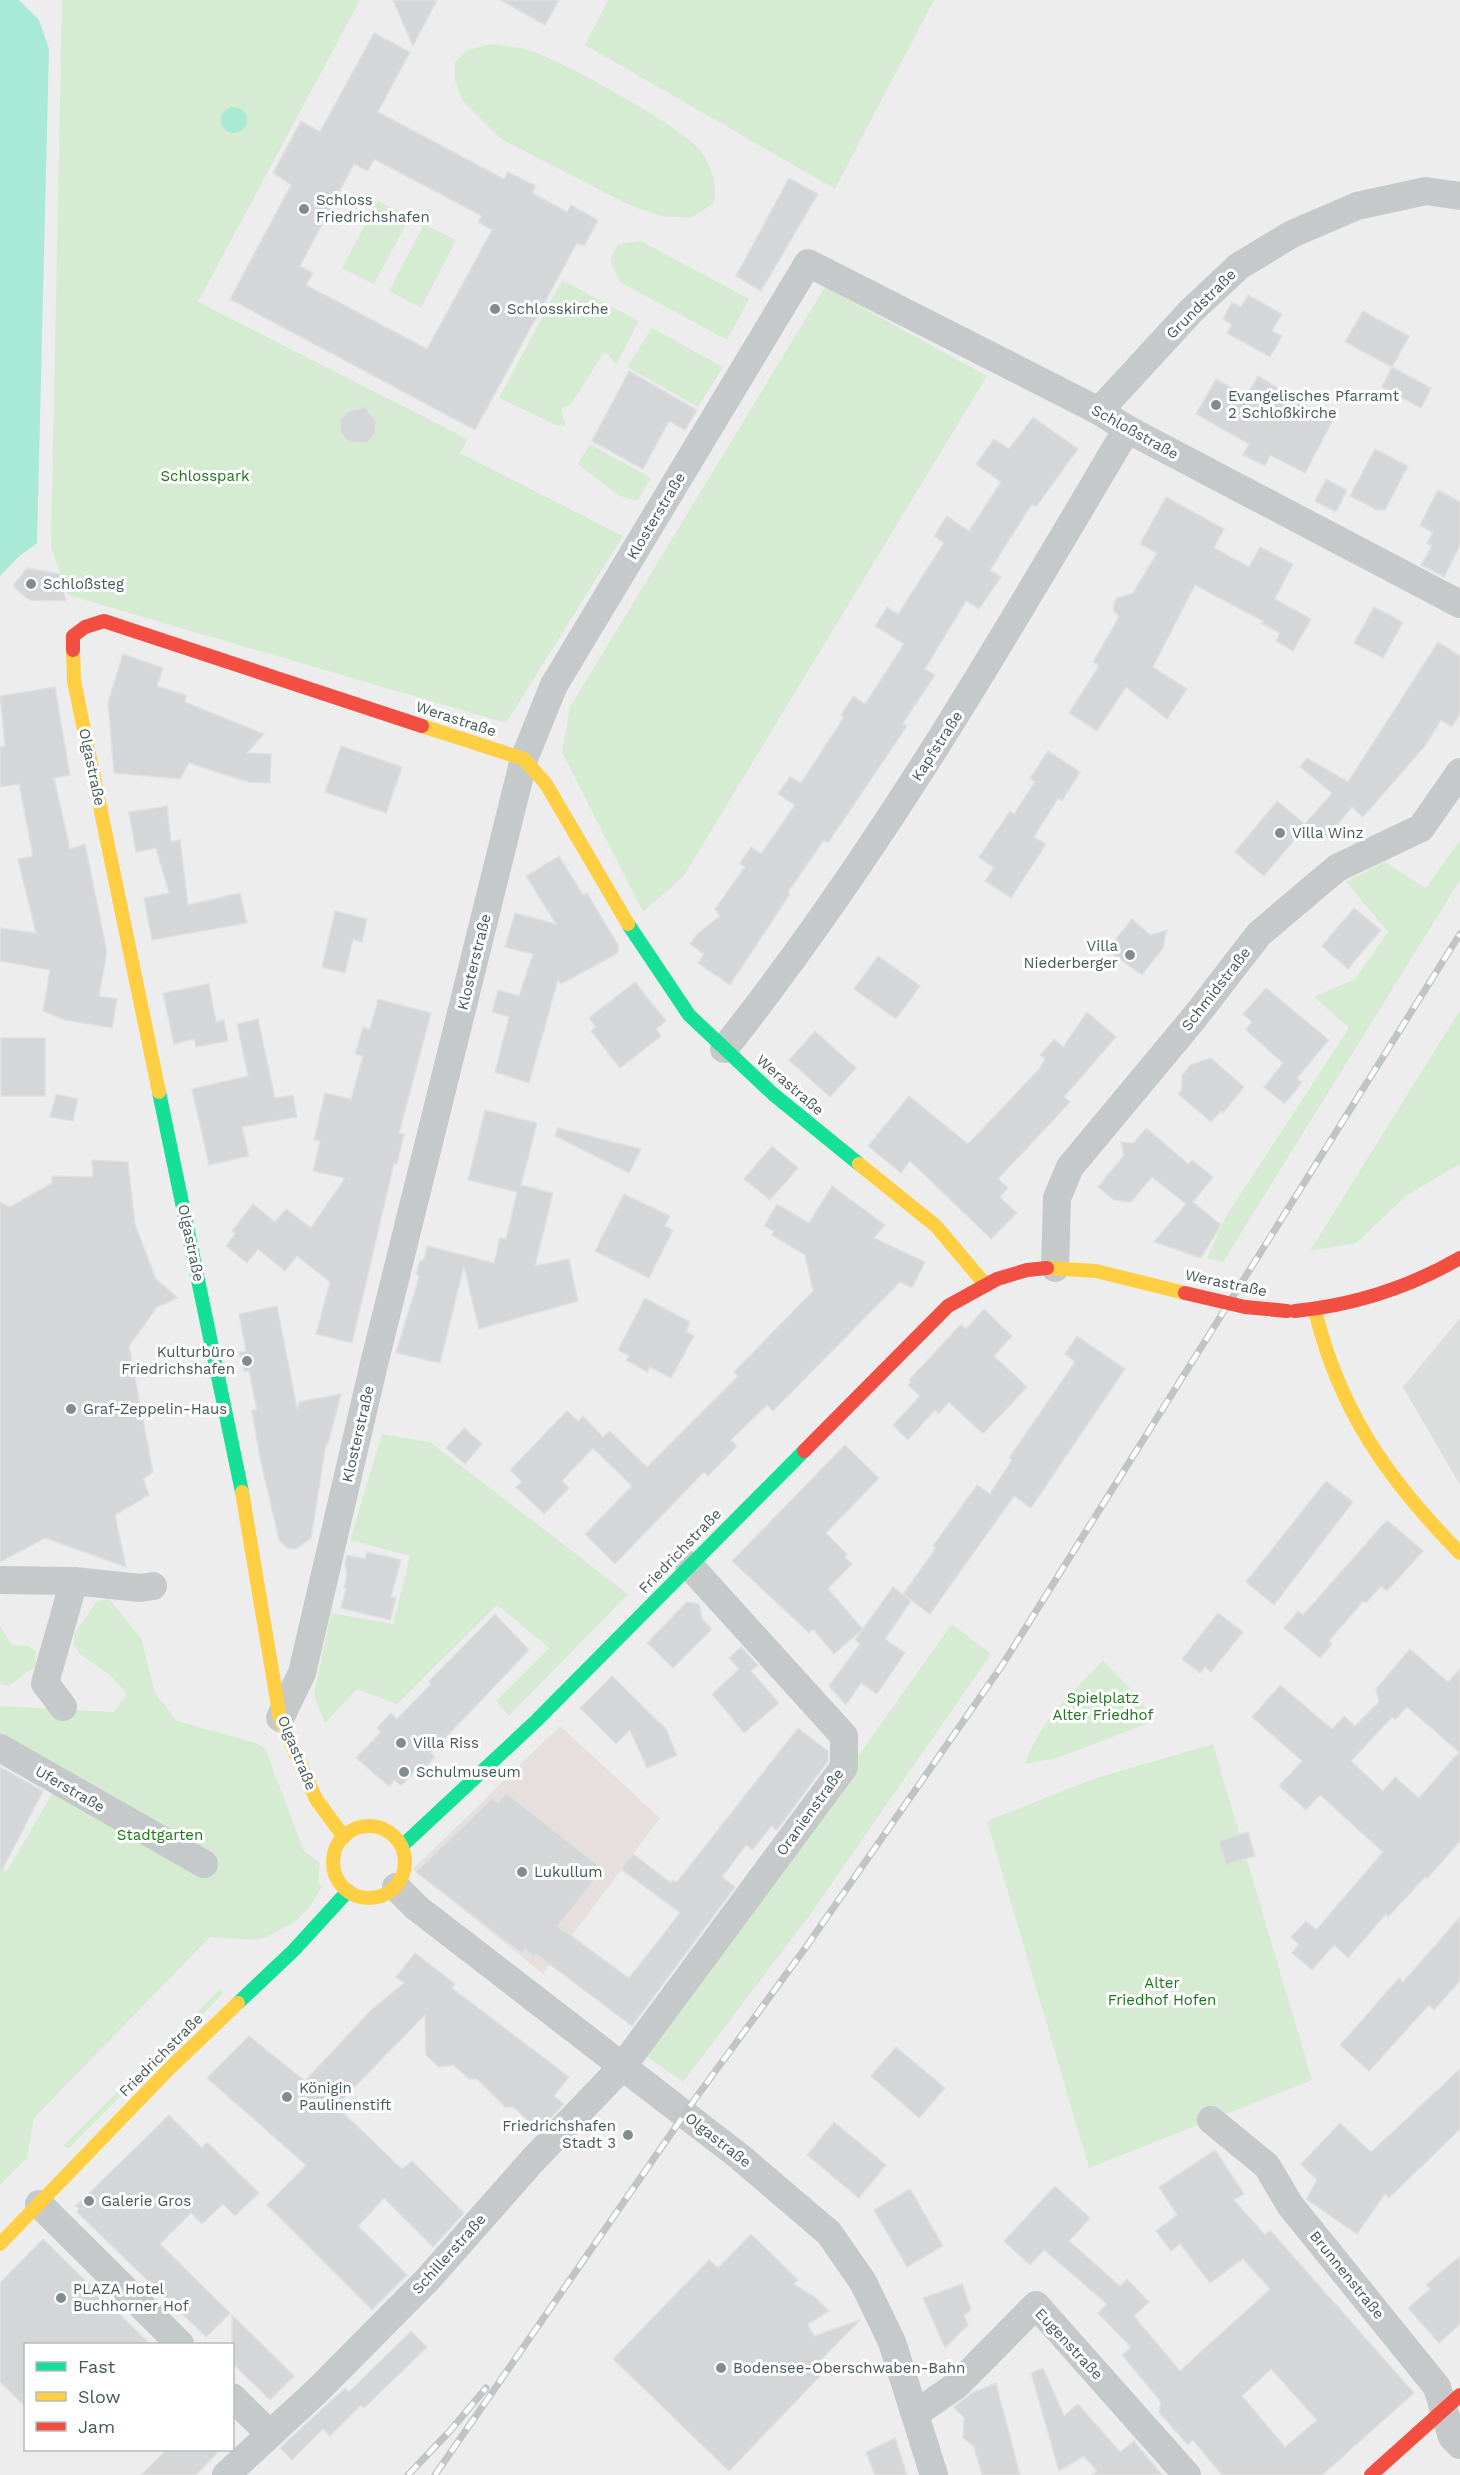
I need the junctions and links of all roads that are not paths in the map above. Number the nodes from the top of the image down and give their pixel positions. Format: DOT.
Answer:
graph roads {
  1 [pos="1460,196"];
  2 [pos="808,263"];
  3 [pos="1099,411"];
  4 [pos="1127,429"];
  5 [pos="1460,604"];
  6 [pos="73,636"];
  7 [pos="524,759"];
  8 [pos="1460,772"];
  9 [pos="724,1049"];
  10 [pos="1460,1258"];
  11 [pos="1055,1268"];
  12 [pos="984,1283"];
  13 [pos="1315,1310"];
  14 [pos="1460,1552"];
  15 [pos="694,1571"];
  16 [pos="2,1580"];
  17 [pos="74,1581"];
  18 [pos="153,1586"];
  19 [pos="63,1707"];
  20 [pos="280,1718"];
  21 [pos="0,1748"];
  22 [pos="344,1837"];
  23 [pos="402,1846"];
  24 [pos="204,1864"];
  25 [pos="396,1887"];
  26 [pos="348,1891"];
  27 [pos="622,2067"];
  28 [pos="1211,2120"];
  29 [pos="39,2204"];
  30 [pos="0,2244"];
  31 [pos="179,2343"];
  32 [pos="234,2399"];
  33 [pos="1453,2402"];
  34 [pos="915,2414"];
  35 [pos="270,2434"];
  36 [pos="1460,2445"];
  37 [pos="226,2475"];
  38 [pos="934,2475"];
  39 [pos="1187,2475"];
  40 [pos="1371,2475"];
  1 -- 3 [label="street, Grundstraße"];
  2 -- 3 [label="street, Schloßstraße"];
  2 -- 7 [label="street, Klosterstraße"];
  3 -- 4 [label="street, Schloßstraße"];
  4 -- 5 [label="street, Schloßstraße"];
  4 -- 9 [label="street, Kapfstraße"];
  6 -- 7 [label="street, Werastraße"];
  6 -- 20 [label="street, Olgastraße"];
  7 -- 9 [label="street, Werastraße"];
  7 -- 20 [label="street, Klosterstraße"];
  8 -- 11 [label="street, Schmidstraße"];
  9 -- 12 [label="street, Werastraße"];
  10 -- 13 [label="street, Werastraße"];
  11 -- 12 [label="street, Werastraße"];
  11 -- 13 [label="street, Werastraße, bridge"];
  12 -- 15 [label="street, Friedrichstraße"];
  13 -- 14 [label="street"];
  15 -- 23 [label="street, Friedrichstraße"];
  15 -- 27 [label="street, Oranienstraße"];
  16 -- 17 [label="street"];
  17 -- 18 [label="street"];
  17 -- 19 [label="street"];
  20 -- 22 [label="street, Olgastraße"];
  21 -- 24 [label="street, Uferstraße"];
  22 -- 23 [label="street"];
  22 -- 26 [label="street"];
  23 -- 25 [label="street"];
  25 -- 26 [label="street"];
  25 -- 27 [label="street, Olgastraße"];
  26 -- 29 [label="street, Friedrichstraße"];
  27 -- 34 [label="street, Olgastraße"];
  27 -- 35 [label="street, Schillerstraße"];
  28 -- 33 [label="street, Brunnenstraße"];
  29 -- 30 [label="street, Friedrichstraße"];
  29 -- 31 [label="street"];
  32 -- 35 [label="street"];
  33 -- 36 [label="street, Brunnenstraße"];
  33 -- 40 [label="street"];
  34 -- 38 [label="street, Olgastraße"];
  34 -- 39 [label="street, Eugenstraße"];
  35 -- 37 [label="street, Schillerstraße"];
}
